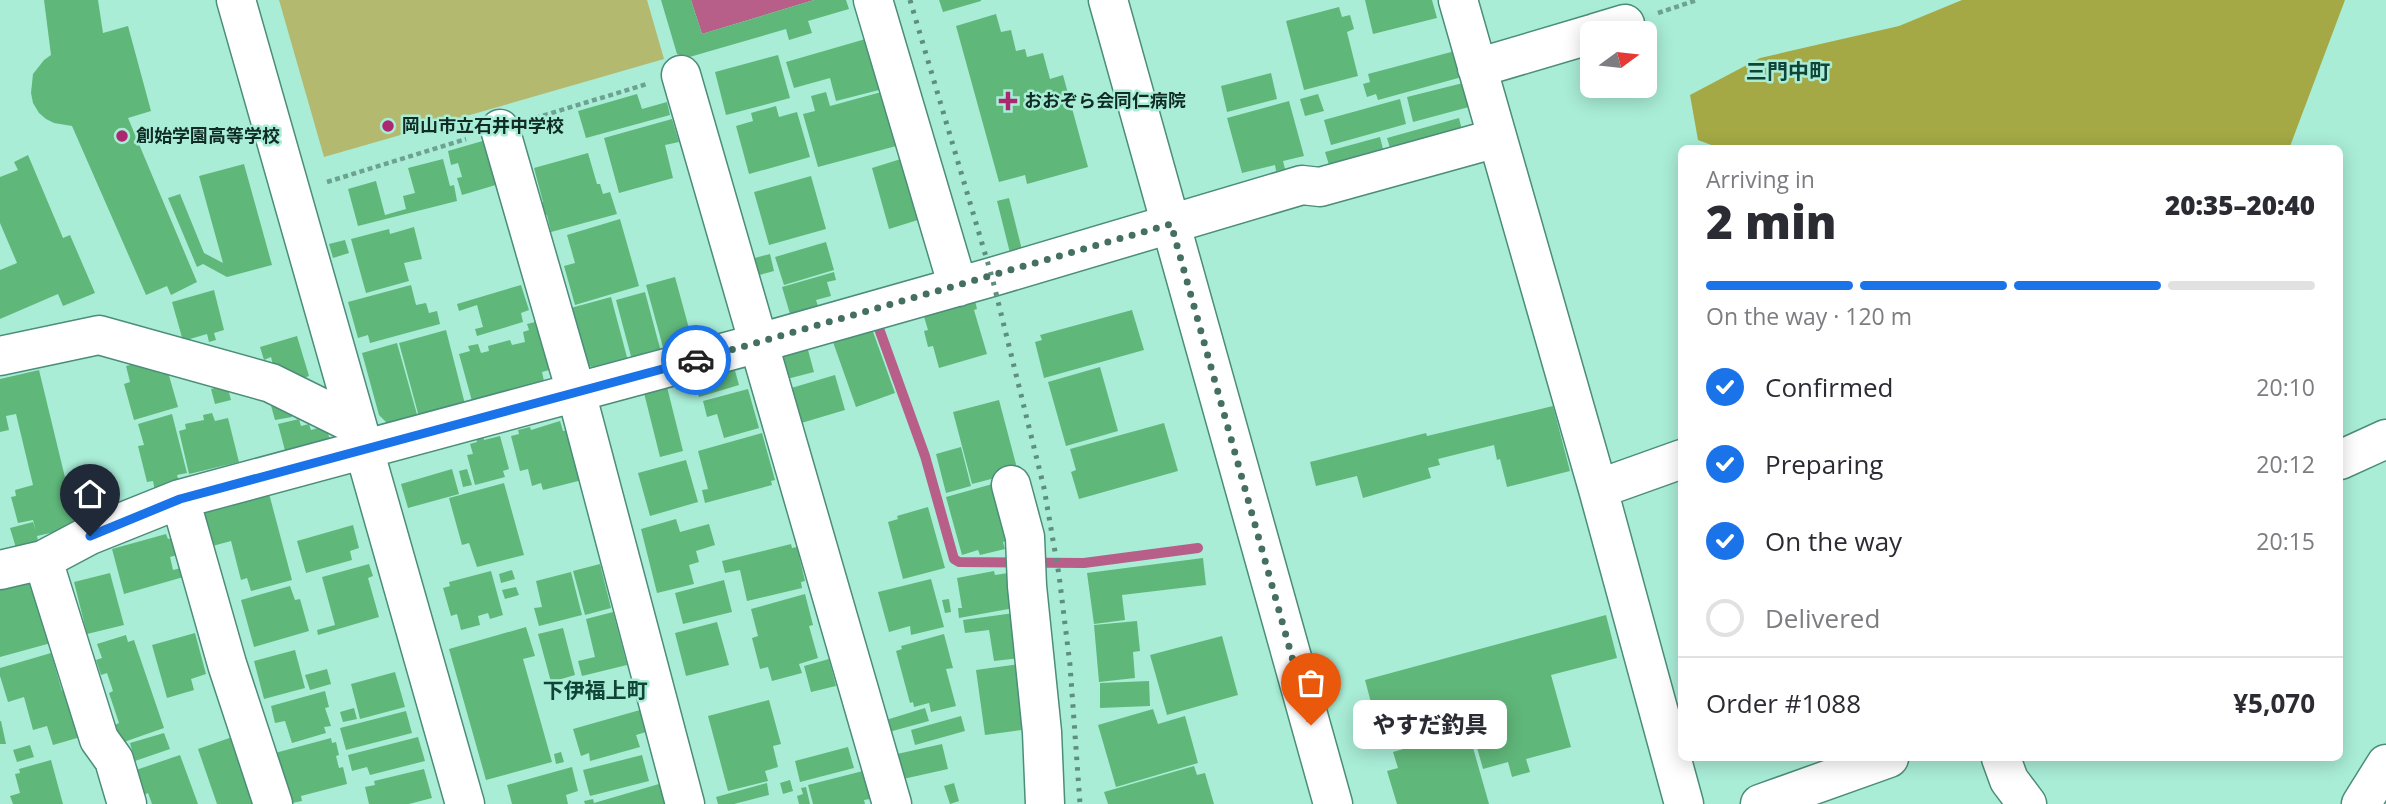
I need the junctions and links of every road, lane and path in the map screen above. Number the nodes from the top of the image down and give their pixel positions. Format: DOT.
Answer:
graph roads {
  1 [pos="236,0"];
  2 [pos="873,0"];
  3 [pos="1108,0"];
  4 [pos="1458,0"];
  5 [pos="1580,37"];
  6 [pos="1489,65"];
  7 [pos="681,75"];
  8 [pos="500,129"];
  9 [pos="1497,138"];
  10 [pos="1171,224"];
  11 [pos="958,287"];
  12 [pos="759,343"];
  13 [pos="0,356"];
  14 [pos="576,393"];
  15 [pos="359,437"];
  16 [pos="2386,439"];
  17 [pos="2343,459"];
  18 [pos="1678,460"];
  19 [pos="1011,485"];
  20 [pos="1610,485"];
  21 [pos="180,499"];
  22 [pos="43,559"];
  23 [pos="0,570"];
  24 [pos="1881,761"];
  25 [pos="2002,761"];
  26 [pos="2386,764"];
  27 [pos="127,804"];
  28 [pos="272,804"];
  29 [pos="464,804"];
  30 [pos="685,804"];
  31 [pos="892,804"];
  32 [pos="1045,804"];
  33 [pos="1333,804"];
  34 [pos="1684,804"];
  35 [pos="1760,804"];
  36 [pos="2027,804"];
  37 [pos="2361,804"];
  1 -- 15 [label="main road"];
  2 -- 11 [label="main road"];
  3 -- 10 [label="main road"];
  4 -- 6 [label="main road"];
  5 -- 6 [label="main road"];
  6 -- 9 [label="main road"];
  7 -- 12 [label="main road"];
  8 -- 14 [label="main road"];
  9 -- 10 [label="main road"];
  9 -- 20 [label="main road"];
  10 -- 11 [label="main road"];
  10 -- 33 [label="main road"];
  11 -- 12 [label="main road"];
  12 -- 14 [label="main road"];
  12 -- 31 [label="main road"];
  13 -- 15 [label="main road"];
  14 -- 15 [label="main road"];
  14 -- 30 [label="main road"];
  15 -- 21 [label="main road"];
  15 -- 29 [label="main road"];
  16 -- 17 [label="main road"];
  18 -- 20 [label="main road"];
  19 -- 32 [label="main road"];
  20 -- 34 [label="main road"];
  21 -- 22 [label="main road"];
  21 -- 28 [label="main road"];
  22 -- 23 [label="main road"];
  22 -- 27 [label="main road"];
  24 -- 35 [label="main road"];
  25 -- 36 [label="main road"];
  26 -- 37 [label="main road"];
}
